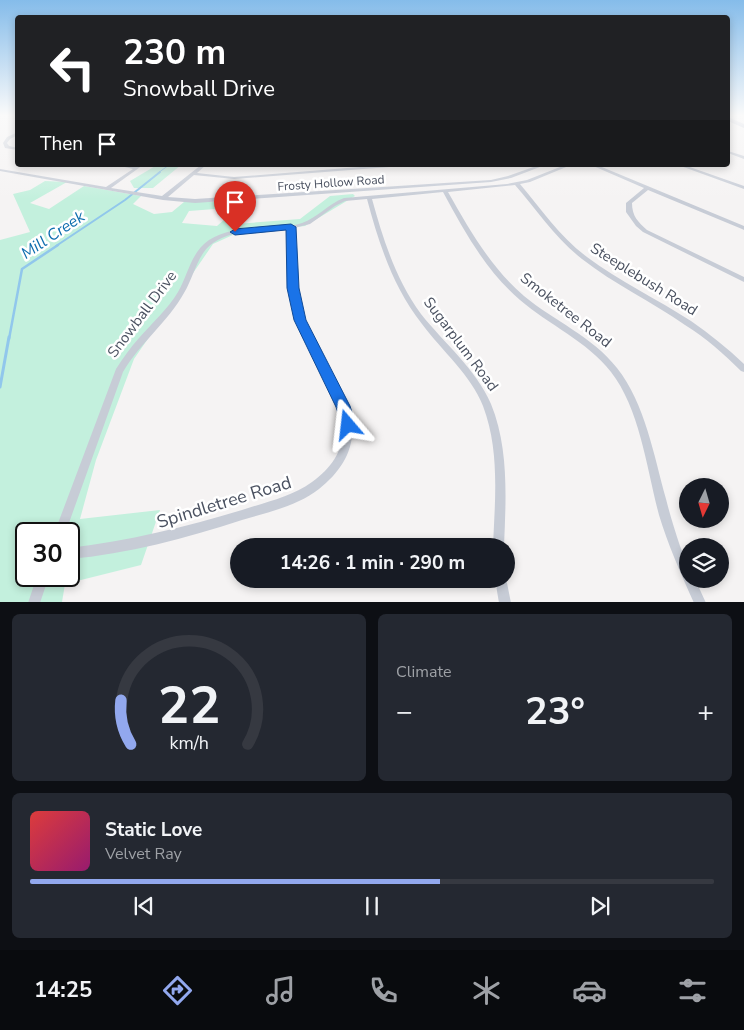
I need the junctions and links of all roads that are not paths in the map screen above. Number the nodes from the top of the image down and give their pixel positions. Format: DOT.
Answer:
graph roads {
  1 [pos="5,143"];
  2 [pos="15,148"];
  3 [pos="730,153"];
  4 [pos="744,158"];
  5 [pos="138,167"];
  6 [pos="202,167"];
  7 [pos="376,167"];
  8 [pos="537,167"];
  9 [pos="563,167"];
  10 [pos="598,167"];
  11 [pos="686,167"];
  12 [pos="0,170"];
  13 [pos="193,174"];
  14 [pos="516,183"];
  15 [pos="107,188"];
  16 [pos="647,188"];
  17 [pos="744,188"];
  18 [pos="445,191"];
  19 [pos="369,197"];
  20 [pos="163,198"];
  21 [pos="291,227"];
  22 [pos="744,228"];
  23 [pos="744,280"];
  24 [pos="744,369"];
  25 [pos="63,522"];
  26 [pos="499,538"];
  27 [pos="80,552"];
  28 [pos="679,556"];
  29 [pos="39,587"];
  30 [pos="503,588"];
  31 [pos="693,588"];
  32 [pos="34,602"];
  33 [pos="505,602"];
  34 [pos="700,602"];
  1 -- 2 [label="street"];
  3 -- 4 [label="street"];
  5 -- 15 [label="street"];
  6 -- 13 [label="street"];
  7 -- 13 [label="street"];
  8 -- 20 [label="street, Frosty Hollow Road"];
  9 -- 14 [label="street, Snowball Drive"];
  10 -- 16 [label="street"];
  11 -- 17 [label="street"];
  12 -- 15 [label="street, Frosty Hollow Road"];
  13 -- 20 [label="street"];
  14 -- 18 [label="street, Snowball Drive"];
  14 -- 24 [label="street, Steeplebush Road"];
  15 -- 20 [label="street, Frosty Hollow Road"];
  16 -- 22 [label="street"];
  16 -- 23 [label="street"];
  18 -- 19 [label="street, Snowball Drive"];
  18 -- 28 [label="street, Smoketree Road"];
  19 -- 21 [label="street, Snowball Drive"];
  19 -- 26 [label="street, Sugarplum Road"];
  21 -- 25 [label="street, Snowball Drive"];
  21 -- 27 [label="street, Spindletree Road"];
  29 -- 32 [label="street"];
  30 -- 33 [label="street"];
  31 -- 34 [label="street, Smoketree Road"];
}
